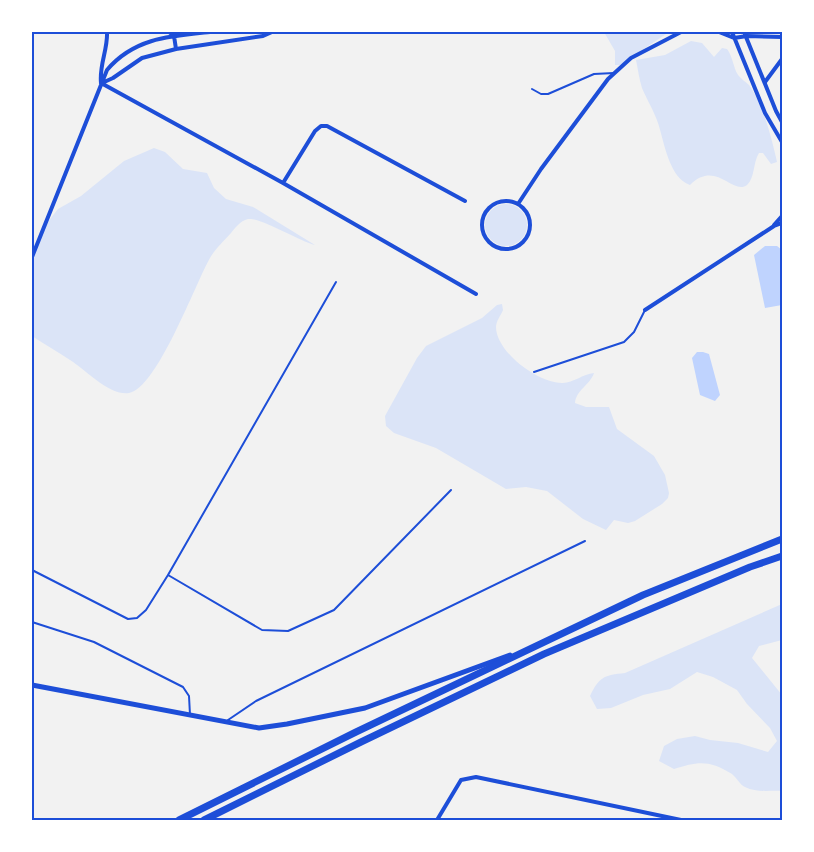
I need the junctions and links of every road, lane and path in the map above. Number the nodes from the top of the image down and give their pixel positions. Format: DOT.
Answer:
graph roads {
  1 [pos="107,32"];
  2 [pos="170,32"];
  3 [pos="210,32"];
  4 [pos="272,32"];
  5 [pos="681,32"];
  6 [pos="719,32"];
  7 [pos="732,32"];
  8 [pos="746,34"];
  9 [pos="174,36"];
  10 [pos="734,38"];
  11 [pos="783,38"];
  12 [pos="176,49"];
  13 [pos="783,59"];
  14 [pos="614,74"];
  15 [pos="101,83"];
  16 [pos="765,83"];
  17 [pos="532,89"];
  18 [pos="783,122"];
  19 [pos="783,142"];
  20 [pos="283,183"];
  21 [pos="465,201"];
  22 [pos="518,204"];
  23 [pos="783,210"];
  24 [pos="781,221"];
  25 [pos="32,257"];
  26 [pos="336,282"];
  27 [pos="476,294"];
  28 [pos="645,310"];
  29 [pos="534,372"];
  30 [pos="451,490"];
  31 [pos="783,539"];
  32 [pos="585,541"];
  33 [pos="783,556"];
  34 [pos="32,570"];
  35 [pos="168,575"];
  36 [pos="32,622"];
  37 [pos="539,645"];
  38 [pos="32,685"];
  39 [pos="190,715"];
  40 [pos="225,722"];
  41 [pos="654,818"];
  42 [pos="179,820"];
  43 [pos="204,820"];
  44 [pos="437,820"];
  45 [pos="681,820"];
  1 -- 15 [label="street"];
  2 -- 9 [label="street"];
  3 -- 9 [label="street"];
  4 -- 12 [label="street"];
  5 -- 14 [label="street"];
  6 -- 10 [label="street"];
  7 -- 10 [label="street"];
  8 -- 10 [label="street"];
  8 -- 11 [label="street"];
  8 -- 16 [label="street"];
  9 -- 12 [label="street"];
  9 -- 15 [label="street"];
  10 -- 19 [label="street"];
  12 -- 15 [label="street"];
  13 -- 16 [label="street"];
  14 -- 17 [label="lane"];
  14 -- 22 [label="street"];
  15 -- 20 [label="street"];
  15 -- 25 [label="street"];
  16 -- 18 [label="street"];
  20 -- 21 [label="street"];
  20 -- 27 [label="street"];
  22 -- 22 [label="street"];
  23 -- 24 [label="street"];
  24 -- 28 [label="street"];
  26 -- 35 [label="lane"];
  28 -- 29 [label="lane"];
  30 -- 35 [label="lane"];
  31 -- 37 [label="highway"];
  32 -- 40 [label="lane"];
  33 -- 43 [label="highway"];
  34 -- 35 [label="lane"];
  36 -- 39 [label="lane"];
  37 -- 40 [label="main road"];
  37 -- 42 [label="highway"];
  38 -- 39 [label="main road"];
  39 -- 40 [label="main road"];
  41 -- 44 [label="street"];
  41 -- 45 [label="street"];
}
